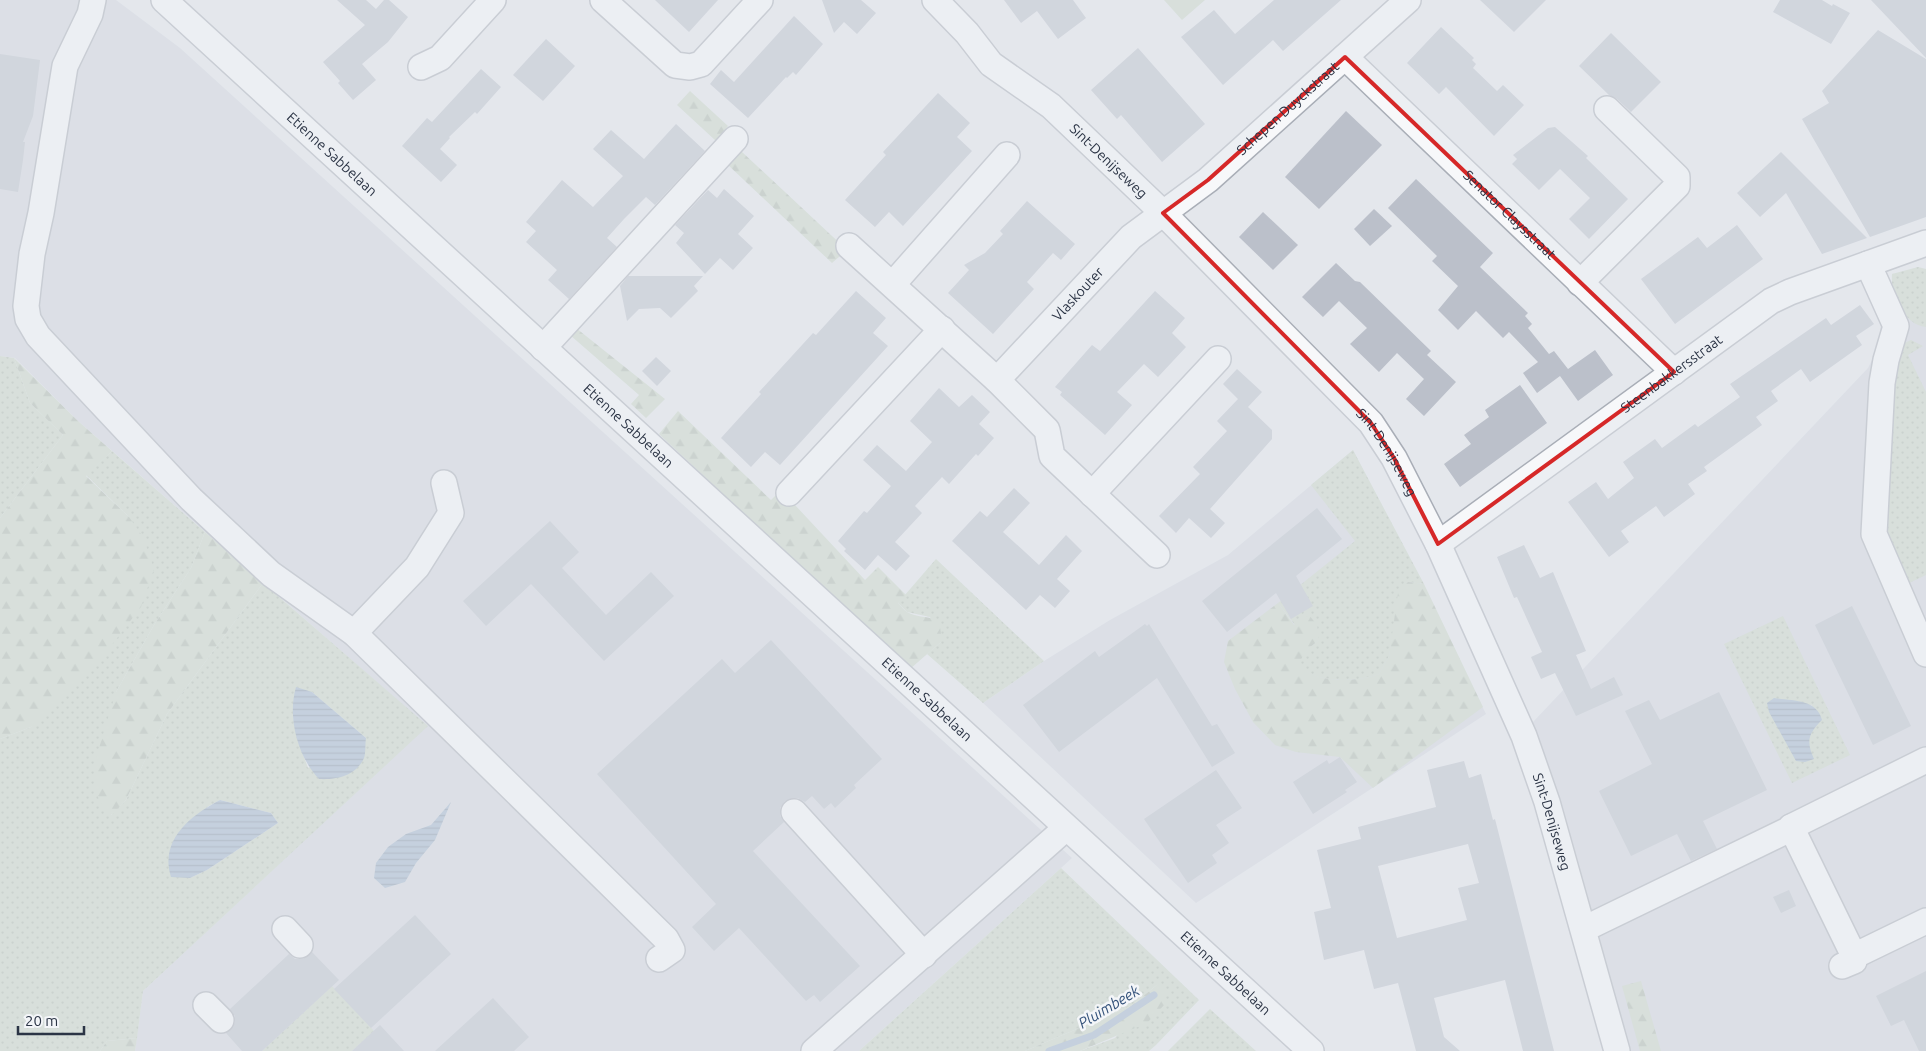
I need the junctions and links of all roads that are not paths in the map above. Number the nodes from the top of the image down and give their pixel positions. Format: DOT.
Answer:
graph roads {
  1 [pos="93,0"];
  2 [pos="164,0"];
  3 [pos="493,0"];
  4 [pos="603,0"];
  5 [pos="760,0"];
  6 [pos="934,0"];
  7 [pos="1408,0"];
  8 [pos="1345,57"];
  9 [pos="421,67"];
  10 [pos="1607,109"];
  11 [pos="735,139"];
  12 [pos="1007,155"];
  13 [pos="1162,214"];
  14 [pos="1926,243"];
  15 [pos="849,246"];
  16 [pos="1868,264"];
  17 [pos="1580,283"];
  18 [pos="894,284"];
  19 [pos="942,329"];
  20 [pos="542,348"];
  21 [pos="1218,359"];
  22 [pos="1674,372"];
  23 [pos="998,380"];
  24 [pos="444,483"];
  25 [pos="788,493"];
  26 [pos="1092,494"];
  27 [pos="1438,544"];
  28 [pos="1157,555"];
  29 [pos="354,633"];
  30 [pos="1926,654"];
  31 [pos="1926,760"];
  32 [pos="794,812"];
  33 [pos="1791,827"];
  34 [pos="1066,828"];
  35 [pos="1926,921"];
  36 [pos="1584,929"];
  37 [pos="924,955"];
  38 [pos="659,959"];
  39 [pos="814,1051"];
  40 [pos="1311,1051"];
  41 [pos="1617,1051"];
  1 -- 29 [label="street"];
  2 -- 20 [label="street, Etienne Sabbelaan"];
  3 -- 9 [label="street"];
  4 -- 5 [label="street"];
  6 -- 13 [label="street, Sint-Denijseweg"];
  7 -- 8 [label="street, Schepen Duyckstraat"];
  8 -- 13 [label="street, Schepen Duyckstraat"];
  8 -- 17 [label="street, Senator Claysstraat"];
  10 -- 17 [label="street"];
  11 -- 20 [label="street"];
  12 -- 18 [label="street"];
  13 -- 23 [label="street, Vlaskouter"];
  13 -- 27 [label="street, Sint-Denijseweg"];
  14 -- 16 [label="street, Steenbakkersstraat"];
  15 -- 18 [label="street"];
  16 -- 22 [label="street, Steenbakkersstraat"];
  16 -- 30 [label="street"];
  17 -- 22 [label="street, Senator Claysstraat"];
  18 -- 19 [label="street"];
  19 -- 23 [label="street"];
  19 -- 25 [label="street"];
  20 -- 34 [label="street, Etienne Sabbelaan"];
  21 -- 26 [label="street"];
  22 -- 27 [label="street, Steenbakkersstraat"];
  23 -- 26 [label="street"];
  24 -- 29 [label="street"];
  26 -- 28 [label="street"];
  27 -- 36 [label="street, Sint-Denijseweg"];
  29 -- 38 [label="street"];
  31 -- 33 [label="street"];
  32 -- 37 [label="street"];
  33 -- 35 [label="street"];
  33 -- 36 [label="street"];
  34 -- 37 [label="street"];
  34 -- 40 [label="street, Etienne Sabbelaan"];
  36 -- 41 [label="street, Sint-Denijseweg"];
  37 -- 39 [label="street"];
}
